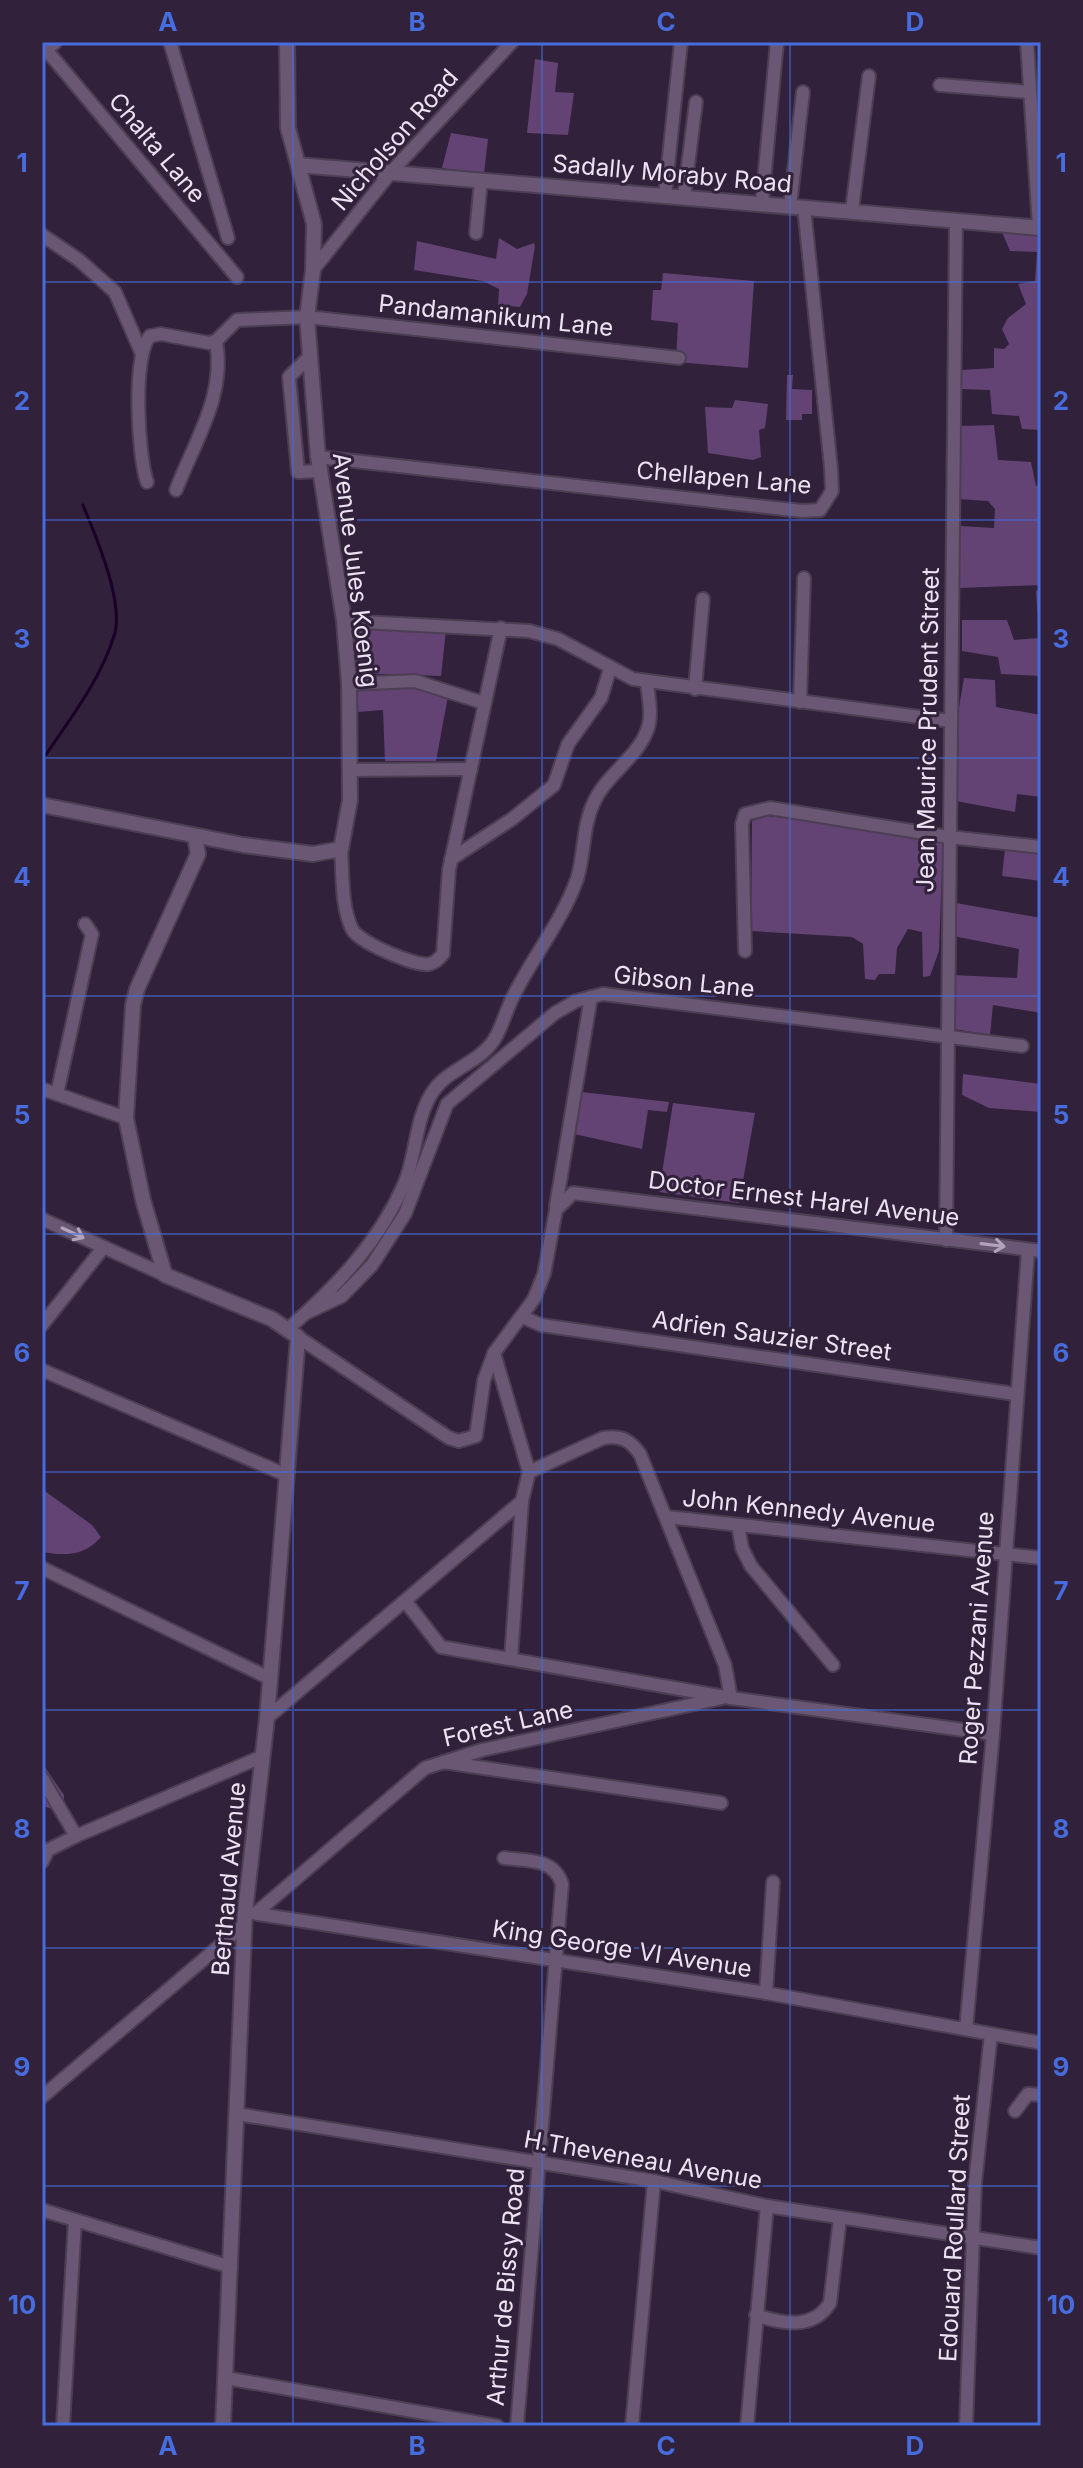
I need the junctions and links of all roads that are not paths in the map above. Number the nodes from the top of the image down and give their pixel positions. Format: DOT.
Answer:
graph roads {
  1 [pos="170,42"];
  2 [pos="287,42"];
  3 [pos="499,42"];
  4 [pos="512,42"];
  5 [pos="681,42"];
  6 [pos="777,42"];
  7 [pos="1027,42"];
  8 [pos="46,45"];
  9 [pos="496,59"];
  10 [pos="869,76"];
  11 [pos="940,85"];
  12 [pos="803,92"];
  13 [pos="1029,92"];
  14 [pos="696,102"];
  15 [pos="298,165"];
  16 [pos="391,172"];
  17 [pos="481,180"];
  18 [pos="665,195"];
  19 [pos="684,197"];
  20 [pos="762,203"];
  21 [pos="797,206"];
  22 [pos="852,210"];
  23 [pos="956,221"];
  24 [pos="42,228"];
  25 [pos="1040,228"];
  26 [pos="476,233"];
  27 [pos="42,235"];
  28 [pos="228,238"];
  29 [pos="313,270"];
  30 [pos="237,277"];
  31 [pos="307,317"];
  32 [pos="216,341"];
  33 [pos="142,349"];
  34 [pos="310,356"];
  35 [pos="679,358"];
  36 [pos="319,464"];
  37 [pos="147,482"];
  38 [pos="176,490"];
  39 [pos="804,578"];
  40 [pos="703,599"];
  41 [pos="344,621"];
  42 [pos="501,628"];
  43 [pos="610,669"];
  44 [pos="647,682"];
  45 [pos="349,684"];
  46 [pos="695,689"];
  47 [pos="800,702"];
  48 [pos="484,703"];
  49 [pos="950,721"];
  50 [pos="471,769"];
  51 [pos="350,770"];
  52 [pos="42,805"];
  53 [pos="949,837"];
  54 [pos="201,838"];
  55 [pos="243,845"];
  56 [pos="1041,847"];
  57 [pos="341,849"];
  58 [pos="207,856"];
  59 [pos="451,859"];
  60 [pos="191,873"];
  61 [pos="85,924"];
  62 [pos="745,951"];
  63 [pos="591,997"];
  64 [pos="946,1037"];
  65 [pos="1022,1046"];
  66 [pos="42,1089"];
  67 [pos="57,1094"];
  68 [pos="126,1118"];
  69 [pos="559,1205"];
  70 [pos="42,1219"];
  71 [pos="946,1240"];
  72 [pos="103,1248"];
  73 [pos="1035,1250"];
  74 [pos="165,1275"];
  75 [pos="306,1313"];
  76 [pos="523,1317"];
  77 [pos="42,1325"];
  78 [pos="293,1332"];
  79 [pos="494,1353"];
  80 [pos="42,1370"];
  81 [pos="1015,1394"];
  82 [pos="529,1472"];
  83 [pos="284,1474"];
  84 [pos="522,1501"];
  85 [pos="667,1517"];
  86 [pos="738,1525"];
  87 [pos="1005,1555"];
  88 [pos="1041,1558"];
  89 [pos="42,1568"];
  90 [pos="406,1602"];
  91 [pos="511,1659"];
  92 [pos="833,1665"];
  93 [pos="269,1678"];
  94 [pos="727,1698"];
  95 [pos="267,1718"];
  96 [pos="993,1734"];
  97 [pos="261,1757"];
  98 [pos="440,1762"];
  99 [pos="42,1778"];
  100 [pos="721,1803"];
  101 [pos="76,1836"];
  102 [pos="504,1858"];
  103 [pos="42,1862"];
  104 [pos="773,1882"];
  105 [pos="248,1917"];
  106 [pos="555,1961"];
  107 [pos="766,1993"];
  108 [pos="966,2029"];
  109 [pos="991,2034"];
  110 [pos="1041,2043"];
  111 [pos="1041,2095"];
  112 [pos="42,2097"];
  113 [pos="1015,2111"];
  114 [pos="237,2114"];
  115 [pos="539,2163"];
  116 [pos="654,2181"];
  117 [pos="767,2206"];
  118 [pos="42,2210"];
  119 [pos="840,2218"];
  120 [pos="75,2220"];
  121 [pos="975,2239"];
  122 [pos="1041,2248"];
  123 [pos="231,2267"];
  124 [pos="756,2315"];
  125 [pos="226,2378"];
  126 [pos="63,2426"];
  127 [pos="223,2426"];
  128 [pos="497,2426"];
  129 [pos="517,2426"];
  130 [pos="632,2426"];
  131 [pos="747,2426"];
  132 [pos="966,2426"];
  1 -- 28 [label="street"];
  2 -- 15 [label="street, Avenue Jules Koenig"];
  3 -- 9 [label="street"];
  4 -- 9 [label="street, Nicholson Road"];
  5 -- 18 [label="street"];
  6 -- 20 [label="street"];
  7 -- 13 [label="street"];
  8 -- 30 [label="street, Chalta Lane"];
  9 -- 16 [label="street, Nicholson Road"];
  10 -- 22 [label="street"];
  11 -- 13 [label="street"];
  12 -- 21 [label="street"];
  13 -- 25 [label="street"];
  14 -- 19 [label="street"];
  15 -- 16 [label="street, Sadally Moraby Road"];
  15 -- 29 [label="street, Avenue Jules Koenig"];
  16 -- 17 [label="street, Sadally Moraby Road"];
  16 -- 29 [label="street, Nicholson Road"];
  17 -- 18 [label="street, Sadally Moraby Road"];
  17 -- 26 [label="street"];
  18 -- 19 [label="street, Sadally Moraby Road"];
  19 -- 20 [label="street, Sadally Moraby Road"];
  20 -- 21 [label="street, Sadally Moraby Road"];
  21 -- 22 [label="street, Sadally Moraby Road"];
  21 -- 36 [label="street, Chellapen Lane"];
  22 -- 23 [label="street, Sadally Moraby Road"];
  23 -- 25 [label="street, Sadally Moraby Road"];
  23 -- 49 [label="street, Jean Maurice Prudent Street"];
  24 -- 33 [label="street"];
  27 -- 33 [label="street"];
  29 -- 31 [label="street, Avenue Jules Koenig"];
  31 -- 32 [label="street, Pandamanikum Lane"];
  31 -- 34 [label="street, Avenue Jules Koenig"];
  31 -- 35 [label="street, Pandamanikum Lane"];
  32 -- 33 [label="street"];
  32 -- 38 [label="street"];
  33 -- 37 [label="street"];
  34 -- 36 [label="street, Avenue Jules Koenig"];
  34 -- 36 [label="street"];
  36 -- 41 [label="street, Avenue Jules Koenig"];
  39 -- 47 [label="street"];
  40 -- 46 [label="street"];
  41 -- 42 [label="street"];
  41 -- 45 [label="street, Avenue Jules Koenig"];
  42 -- 43 [label="street"];
  42 -- 48 [label="street"];
  43 -- 44 [label="street"];
  43 -- 59 [label="street"];
  44 -- 46 [label="street"];
  44 -- 75 [label="street"];
  45 -- 48 [label="street"];
  45 -- 51 [label="street, Avenue Jules Koenig"];
  46 -- 47 [label="street"];
  47 -- 49 [label="street"];
  48 -- 50 [label="street"];
  49 -- 53 [label="street, Jean Maurice Prudent Street"];
  50 -- 51 [label="street"];
  50 -- 59 [label="street"];
  51 -- 57 [label="street, Avenue Jules Koenig"];
  52 -- 54 [label="street"];
  53 -- 56 [label="street"];
  53 -- 62 [label="street"];
  53 -- 64 [label="street, Jean Maurice Prudent Street"];
  54 -- 55 [label="street"];
  54 -- 58 [label="street"];
  54 -- 60 [label="street"];
  55 -- 57 [label="street"];
  55 -- 58 [label="street"];
  57 -- 59 [label="street"];
  58 -- 60 [label="street"];
  60 -- 68 [label="street"];
  61 -- 67 [label="street"];
  63 -- 64 [label="street, Gibson Lane"];
  63 -- 69 [label="street"];
  63 -- 75 [label="street, Gibson Lane"];
  64 -- 65 [label="street, Gibson Lane"];
  64 -- 71 [label="street, Jean Maurice Prudent Street"];
  66 -- 67 [label="street"];
  67 -- 68 [label="street"];
  68 -- 74 [label="street"];
  69 -- 71 [label="street, Doctor Ernest Harel Avenue"];
  69 -- 76 [label="street"];
  70 -- 72 [label="street, one-way"];
  71 -- 73 [label="street, Doctor Ernest Harel Avenue, one-way"];
  72 -- 74 [label="street"];
  72 -- 77 [label="street"];
  73 -- 81 [label="street, Roger Pezzani Avenue"];
  74 -- 78 [label="street"];
  75 -- 78 [label="street"];
  76 -- 79 [label="street"];
  76 -- 81 [label="street, Adrien Sauzier Street"];
  78 -- 79 [label="street"];
  78 -- 83 [label="street, Berthaud Avenue"];
  79 -- 82 [label="street"];
  80 -- 83 [label="street"];
  81 -- 87 [label="street, Roger Pezzani Avenue"];
  82 -- 84 [label="street"];
  82 -- 85 [label="street"];
  83 -- 93 [label="street, Berthaud Avenue"];
  84 -- 90 [label="street"];
  84 -- 91 [label="street"];
  85 -- 86 [label="street, John Kennedy Avenue"];
  85 -- 94 [label="street"];
  86 -- 87 [label="street, John Kennedy Avenue"];
  86 -- 92 [label="street"];
  87 -- 88 [label="street, John Kennedy Avenue"];
  87 -- 96 [label="street, Roger Pezzani Avenue"];
  89 -- 93 [label="street"];
  90 -- 91 [label="street"];
  90 -- 95 [label="street"];
  91 -- 94 [label="street"];
  93 -- 95 [label="street, Berthaud Avenue"];
  94 -- 96 [label="street"];
  94 -- 98 [label="street, Forest Lane"];
  95 -- 97 [label="street, Berthaud Avenue"];
  96 -- 108 [label="street, Roger Pezzani Avenue"];
  97 -- 101 [label="street"];
  97 -- 105 [label="street, Berthaud Avenue"];
  98 -- 100 [label="street"];
  98 -- 105 [label="street, Forest Lane"];
  99 -- 101 [label="street"];
  101 -- 103 [label="street"];
  102 -- 106 [label="street, Arthur de Bissy Road"];
  104 -- 107 [label="street"];
  105 -- 106 [label="street, King George VI Avenue"];
  105 -- 112 [label="street, Forest Lane"];
  105 -- 114 [label="street, Berthaud Avenue"];
  106 -- 107 [label="street, King George VI Avenue"];
  106 -- 115 [label="street, Arthur de Bissy Road"];
  107 -- 108 [label="street, King George VI Avenue"];
  108 -- 109 [label="street, King George VI Avenue"];
  109 -- 110 [label="street, King George VI Avenue"];
  109 -- 121 [label="street, Edouard Roullard Street"];
  111 -- 113 [label="street"];
  114 -- 115 [label="street, H.Theveneau Avenue"];
  114 -- 123 [label="street, Berthaud Avenue"];
  115 -- 116 [label="street, H.Theveneau Avenue"];
  115 -- 129 [label="street, Arthur de Bissy Road"];
  116 -- 117 [label="street, H.Theveneau Avenue"];
  116 -- 130 [label="street"];
  117 -- 119 [label="street, H.Theveneau Avenue"];
  117 -- 124 [label="street"];
  118 -- 120 [label="street"];
  119 -- 121 [label="street, H.Theveneau Avenue"];
  119 -- 124 [label="street"];
  120 -- 123 [label="street"];
  120 -- 126 [label="street"];
  121 -- 122 [label="street, H.Theveneau Avenue"];
  121 -- 132 [label="street, Edouard Roullard Street"];
  123 -- 125 [label="street, Berthaud Avenue"];
  124 -- 131 [label="street"];
  125 -- 127 [label="street, Berthaud Avenue"];
  125 -- 128 [label="street"];
}
